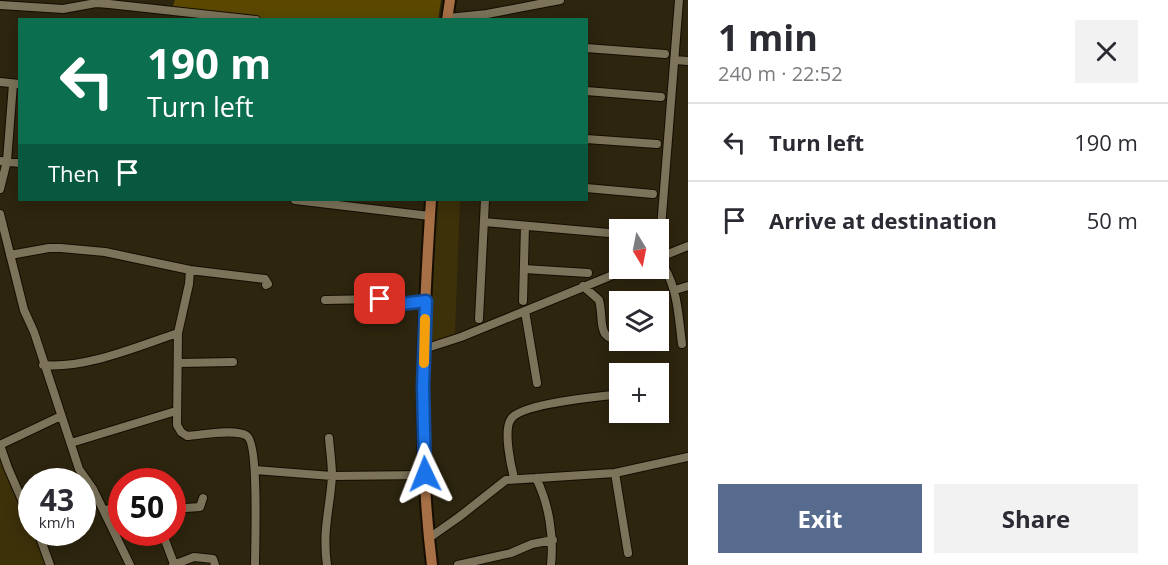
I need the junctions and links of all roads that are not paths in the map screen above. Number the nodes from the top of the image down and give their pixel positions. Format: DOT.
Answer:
graph roads {
  1 [pos="450,0"];
  2 [pos="557,0"];
  3 [pos="680,0"];
  4 [pos="0,4"];
  5 [pos="188,16"];
  6 [pos="222,18"];
  7 [pos="448,18"];
  8 [pos="456,18"];
  9 [pos="588,48"];
  10 [pos="665,54"];
  11 [pos="675,60"];
  12 [pos="688,61"];
  13 [pos="0,82"];
  14 [pos="16,84"];
  15 [pos="588,91"];
  16 [pos="661,98"];
  17 [pos="588,139"];
  18 [pos="657,144"];
  19 [pos="3,161"];
  20 [pos="18,163"];
  21 [pos="588,188"];
  22 [pos="0,189"];
  23 [pos="653,194"];
  24 [pos="316,201"];
  25 [pos="431,201"];
  26 [pos="485,201"];
  27 [pos="336,202"];
  28 [pos="0,214"];
  29 [pos="430,216"];
  30 [pos="662,219"];
  31 [pos="484,222"];
  32 [pos="525,226"];
  33 [pos="609,233"];
  34 [pos="688,246"];
  35 [pos="669,254"];
  36 [pos="9,255"];
  37 [pos="524,269"];
  38 [pos="190,270"];
  39 [pos="588,273"];
  40 [pos="669,273"];
  41 [pos="609,276"];
  42 [pos="266,285"];
  43 [pos="583,286"];
  44 [pos="688,286"];
  45 [pos="675,290"];
  46 [pos="326,300"];
  47 [pos="426,301"];
  48 [pos="523,301"];
  49 [pos="525,311"];
  50 [pos="479,319"];
  51 [pos="178,333"];
  52 [pos="609,338"];
  53 [pos="682,344"];
  54 [pos="424,349"];
  55 [pos="233,362"];
  56 [pos="179,363"];
  57 [pos="43,365"];
  58 [pos="537,382"];
  59 [pos="609,396"];
  60 [pos="176,411"];
  61 [pos="61,416"];
  62 [pos="328,438"];
  63 [pos="71,444"];
  64 [pos="688,457"];
  65 [pos="4,469"];
  66 [pos="255,470"];
  67 [pos="615,473"];
  68 [pos="425,474"];
  69 [pos="332,476"];
  70 [pos="514,478"];
  71 [pos="536,478"];
  72 [pos="18,496"];
  73 [pos="203,498"];
  74 [pos="186,508"];
  75 [pos="108,509"];
  76 [pos="104,511"];
  77 [pos="429,538"];
  78 [pos="553,540"];
  79 [pos="43,546"];
  80 [pos="167,546"];
  81 [pos="628,553"];
  82 [pos="50,565"];
  83 [pos="130,565"];
  84 [pos="173,565"];
  85 [pos="215,565"];
  86 [pos="255,565"];
  87 [pos="327,565"];
  88 [pos="432,565"];
  89 [pos="458,565"];
  90 [pos="551,565"];
  1 -- 7 [label="main road"];
  2 -- 8 [label="street"];
  3 -- 11 [label="street"];
  4 -- 5 [label="street"];
  5 -- 6 [label="street"];
  9 -- 10 [label="street"];
  11 -- 12 [label="street"];
  11 -- 30 [label="street"];
  13 -- 14 [label="street"];
  14 -- 19 [label="street"];
  15 -- 16 [label="street"];
  17 -- 18 [label="street"];
  19 -- 20 [label="street"];
  19 -- 22 [label="street"];
  21 -- 23 [label="street"];
  24 -- 27 [label="street"];
  25 -- 29 [label="main road"];
  26 -- 31 [label="street"];
  27 -- 29 [label="street"];
  28 -- 36 [label="street"];
  29 -- 47 [label="main road"];
  31 -- 32 [label="street"];
  31 -- 50 [label="street"];
  32 -- 33 [label="street"];
  32 -- 37 [label="street"];
  34 -- 35 [label="street"];
  36 -- 38 [label="street"];
  36 -- 57 [label="street"];
  37 -- 39 [label="street"];
  37 -- 48 [label="street"];
  38 -- 42 [label="street"];
  38 -- 51 [label="street"];
  40 -- 45 [label="street"];
  41 -- 43 [label="street"];
  43 -- 49 [label="street"];
  43 -- 52 [label="street"];
  44 -- 45 [label="street"];
  45 -- 53 [label="street"];
  46 -- 47 [label="street"];
  47 -- 54 [label="main road"];
  49 -- 54 [label="street"];
  49 -- 58 [label="street"];
  51 -- 56 [label="street"];
  51 -- 57 [label="street"];
  54 -- 68 [label="main road"];
  55 -- 56 [label="street"];
  56 -- 60 [label="street"];
  57 -- 61 [label="street"];
  59 -- 70 [label="street"];
  60 -- 63 [label="street"];
  60 -- 66 [label="street"];
  61 -- 63 [label="street"];
  61 -- 65 [label="street"];
  62 -- 69 [label="street"];
  63 -- 76 [label="street"];
  64 -- 67 [label="street"];
  65 -- 72 [label="street"];
  66 -- 69 [label="street"];
  66 -- 86 [label="street"];
  67 -- 71 [label="street"];
  67 -- 81 [label="street"];
  68 -- 69 [label="street"];
  68 -- 77 [label="main road"];
  69 -- 87 [label="street"];
  70 -- 71 [label="street"];
  70 -- 77 [label="street"];
  71 -- 78 [label="street"];
  73 -- 74 [label="street"];
  75 -- 76 [label="street"];
  76 -- 83 [label="street"];
  77 -- 88 [label="main road"];
  78 -- 89 [label="street"];
  78 -- 90 [label="street"];
  79 -- 82 [label="street"];
  80 -- 84 [label="street"];
  84 -- 85 [label="street"];
}
